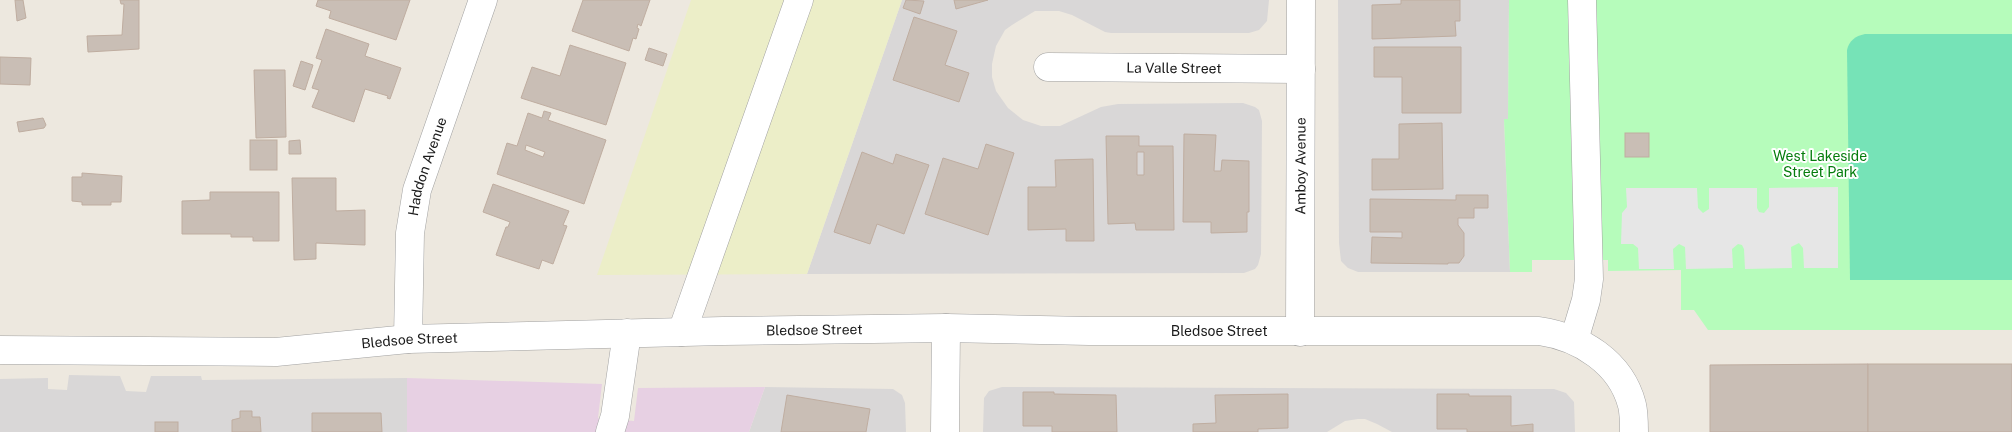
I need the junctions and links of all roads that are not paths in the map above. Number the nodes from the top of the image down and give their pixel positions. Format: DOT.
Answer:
graph roads {
  1 [pos="483,0"];
  2 [pos="799,0"];
  3 [pos="1300,0"];
  4 [pos="1582,0"];
  5 [pos="1048,67"];
  6 [pos="1301,69"];
  7 [pos="946,328"];
  8 [pos="682,332"];
  9 [pos="1300,332"];
  10 [pos="628,333"];
  11 [pos="408,339"];
  12 [pos="1574,340"];
  13 [pos="0,350"];
  14 [pos="610,432"];
  15 [pos="945,432"];
  16 [pos="1634,432"];
  1 -- 11 [label="street, Haddon Avenue"];
  2 -- 8 [label="street"];
  3 -- 6 [label="street, Amboy Avenue"];
  4 -- 12 [label="street"];
  5 -- 6 [label="street, La Valle Street"];
  6 -- 9 [label="street, Amboy Avenue"];
  7 -- 8 [label="street, Bledsoe Street"];
  7 -- 9 [label="street, Bledsoe Street"];
  7 -- 15 [label="street"];
  8 -- 10 [label="street, Bledsoe Street"];
  9 -- 12 [label="street, Bledsoe Street"];
  10 -- 11 [label="street, Bledsoe Street"];
  10 -- 14 [label="street"];
  11 -- 13 [label="street, Bledsoe Street"];
  12 -- 16 [label="street, Bledsoe Street"];
}
